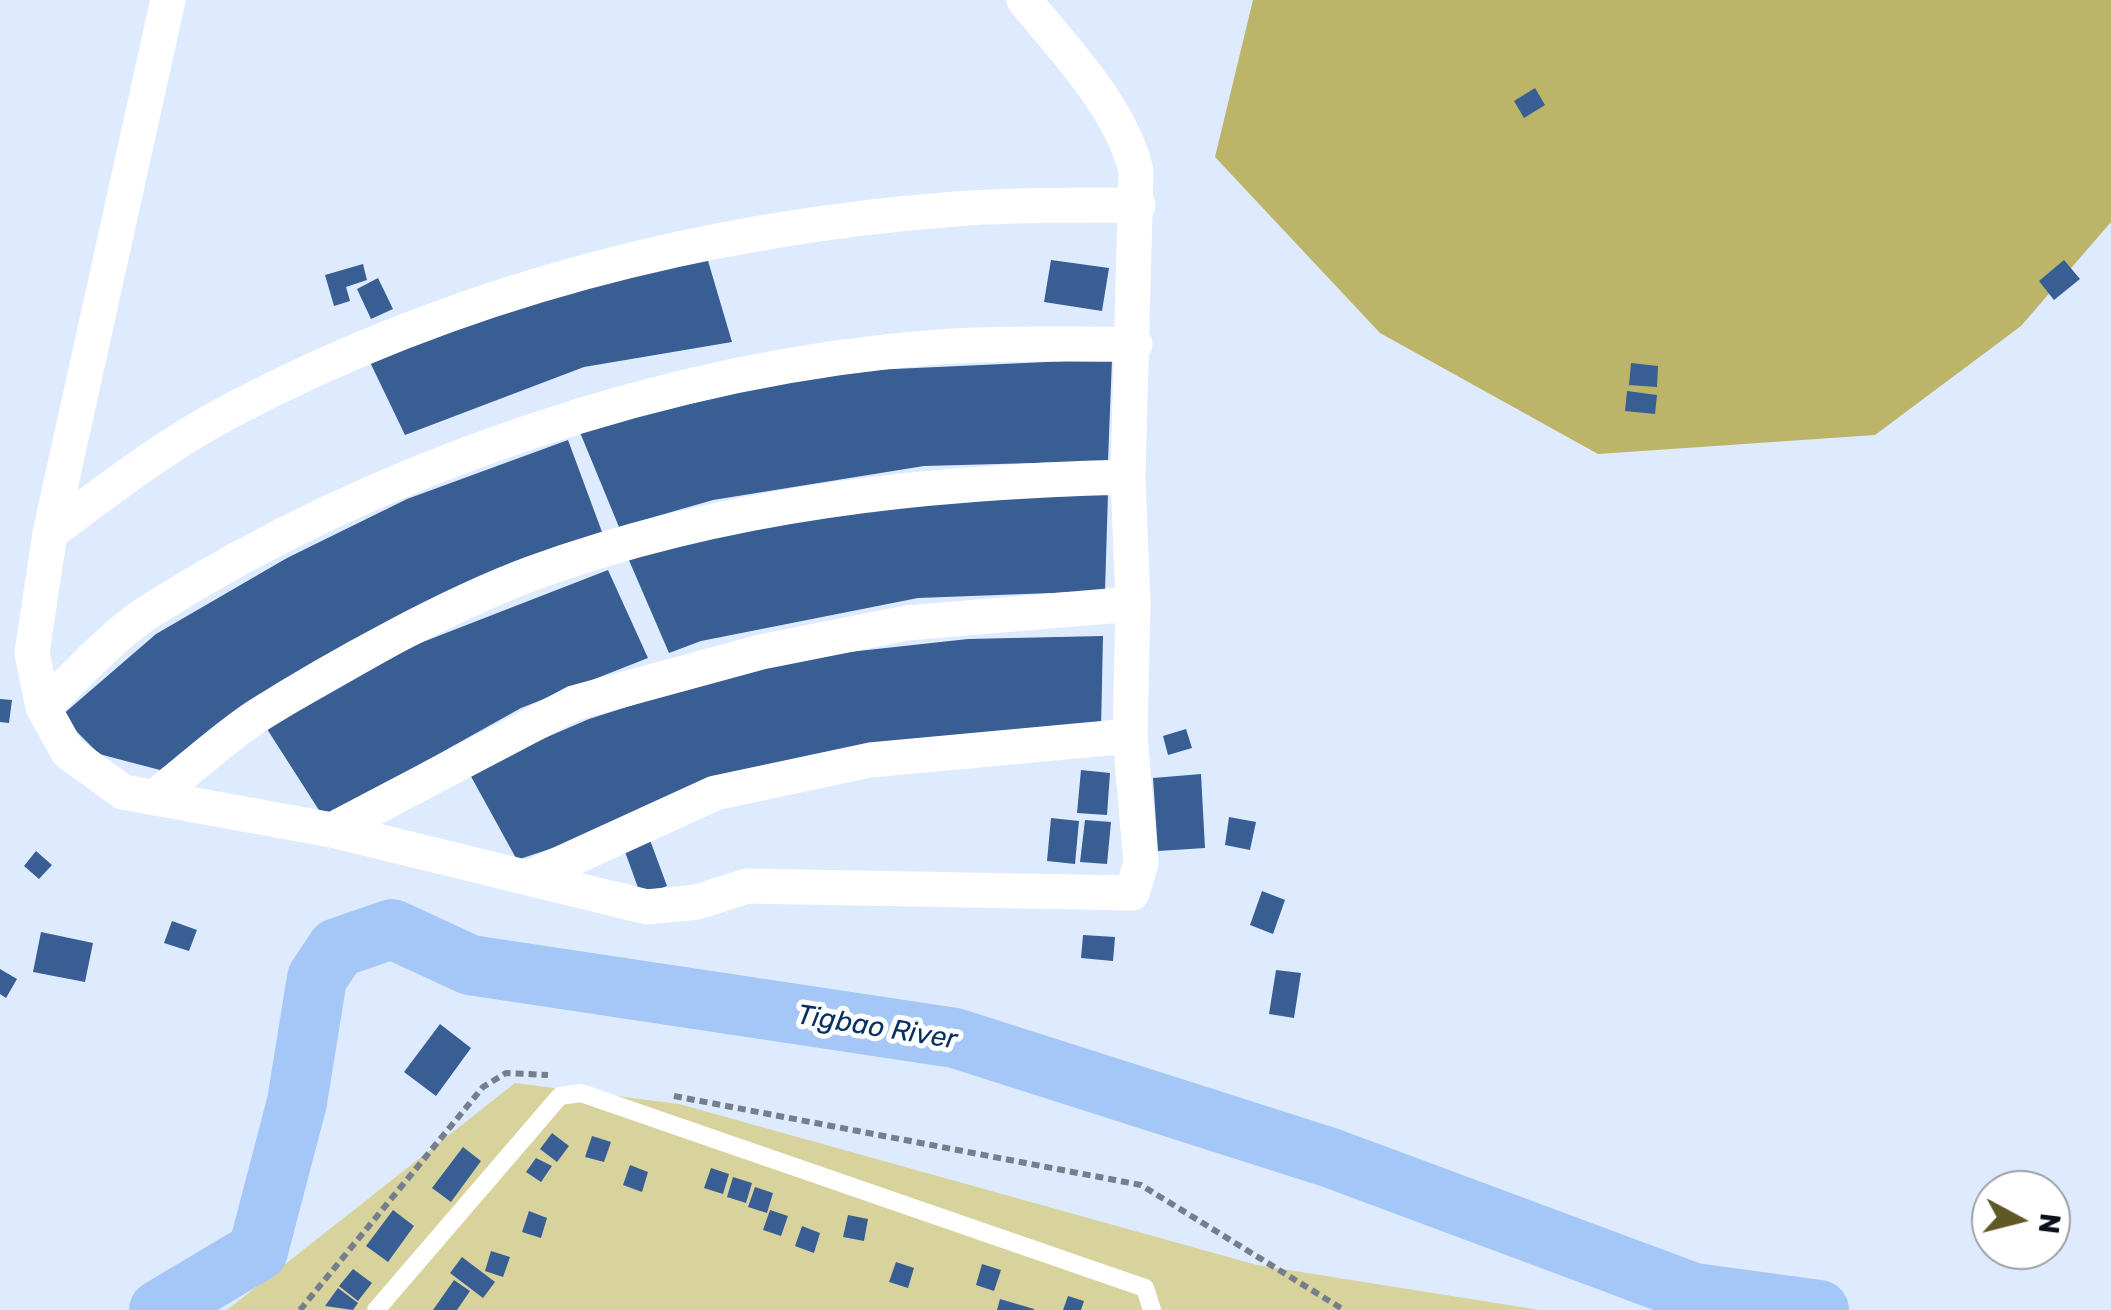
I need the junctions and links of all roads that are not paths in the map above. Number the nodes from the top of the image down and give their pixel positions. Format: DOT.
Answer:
graph roads {
  1 [pos="168,0"];
  2 [pos="1024,0"];
  3 [pos="1138,205"];
  4 [pos="1134,344"];
  5 [pos="1128,476"];
  6 [pos="50,533"];
  7 [pos="1133,604"];
  8 [pos="43,707"];
  9 [pos="1130,736"];
  10 [pos="156,796"];
  11 [pos="332,830"];
  12 [pos="528,878"];
  13 [pos="376,1310"];
  14 [pos="1152,1310"];
  1 -- 6 [label="street"];
  2 -- 3 [label="street"];
  3 -- 4 [label="street"];
  3 -- 6 [label="street"];
  4 -- 5 [label="street"];
  4 -- 8 [label="street"];
  5 -- 7 [label="street"];
  5 -- 10 [label="street"];
  6 -- 8 [label="street"];
  7 -- 9 [label="street"];
  7 -- 11 [label="street"];
  8 -- 10 [label="street"];
  9 -- 12 [label="street"];
  9 -- 12 [label="street"];
  10 -- 11 [label="street"];
  11 -- 12 [label="street"];
  13 -- 14 [label="lane"];
}
